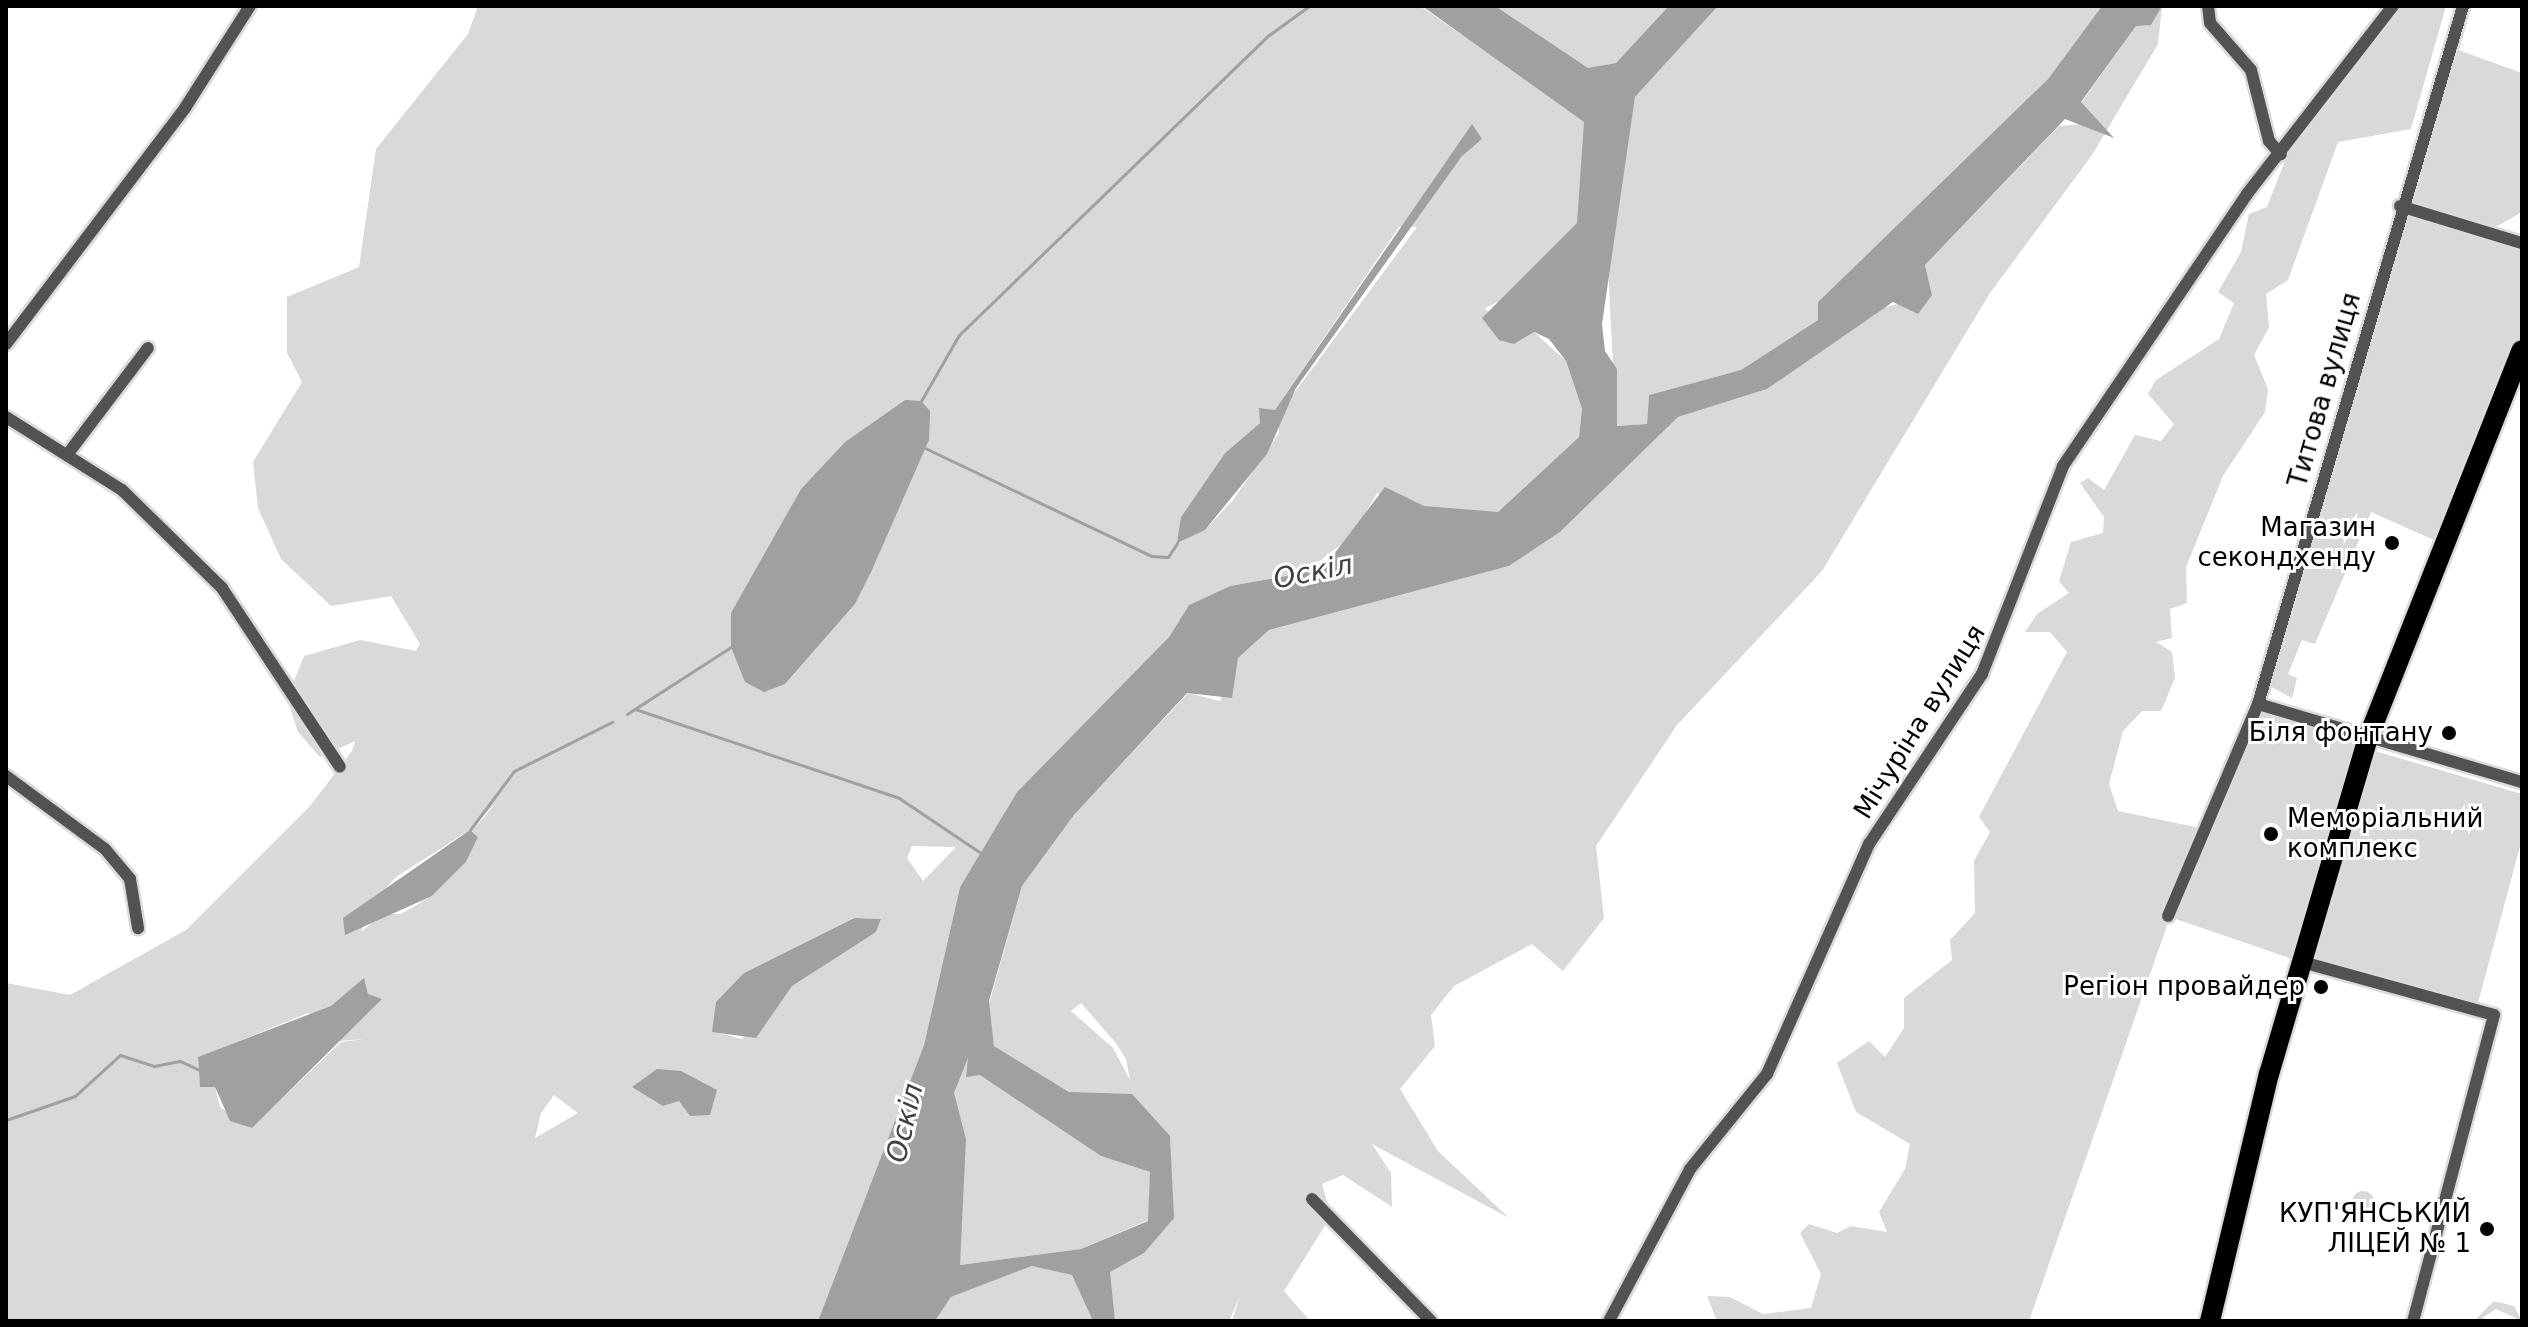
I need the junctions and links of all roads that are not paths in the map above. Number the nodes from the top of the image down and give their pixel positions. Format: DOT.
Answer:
graph roads {
  1 [pos="250,6"];
  2 [pos="2208,6"];
  3 [pos="2393,6"];
  4 [pos="2463,6"];
  5 [pos="2281,155"];
  6 [pos="2400,206"];
  7 [pos="2522,243"];
  8 [pos="6,344"];
  9 [pos="148,348"];
  10 [pos="2522,350"];
  11 [pos="6,417"];
  12 [pos="67,455"];
  13 [pos="2258,704"];
  14 [pos="2368,738"];
  15 [pos="340,767"];
  16 [pos="6,776"];
  17 [pos="2522,782"];
  18 [pos="2168,916"];
  19 [pos="138,928"];
  20 [pos="2302,962"];
  21 [pos="1312,1199"];
  22 [pos="1431,1321"];
  23 [pos="1609,1321"];
  24 [pos="2210,1321"];
  25 [pos="2413,1321"];
  1 -- 8 [label="street"];
  2 -- 5 [label="street"];
  3 -- 5 [label="street, Мічуріна вулиця"];
  4 -- 6 [label="street, Титова вулиця"];
  5 -- 23 [label="street, Мічуріна вулиця"];
  6 -- 7 [label="street"];
  6 -- 13 [label="street, Титова вулиця"];
  9 -- 12 [label="street"];
  10 -- 14 [label="main road"];
  11 -- 12 [label="street"];
  12 -- 15 [label="street"];
  13 -- 14 [label="street"];
  13 -- 18 [label="street, Титова вулиця"];
  14 -- 17 [label="street"];
  14 -- 20 [label="main road"];
  16 -- 19 [label="street"];
  20 -- 24 [label="main road"];
  20 -- 25 [label="street"];
  21 -- 22 [label="street"];
}
